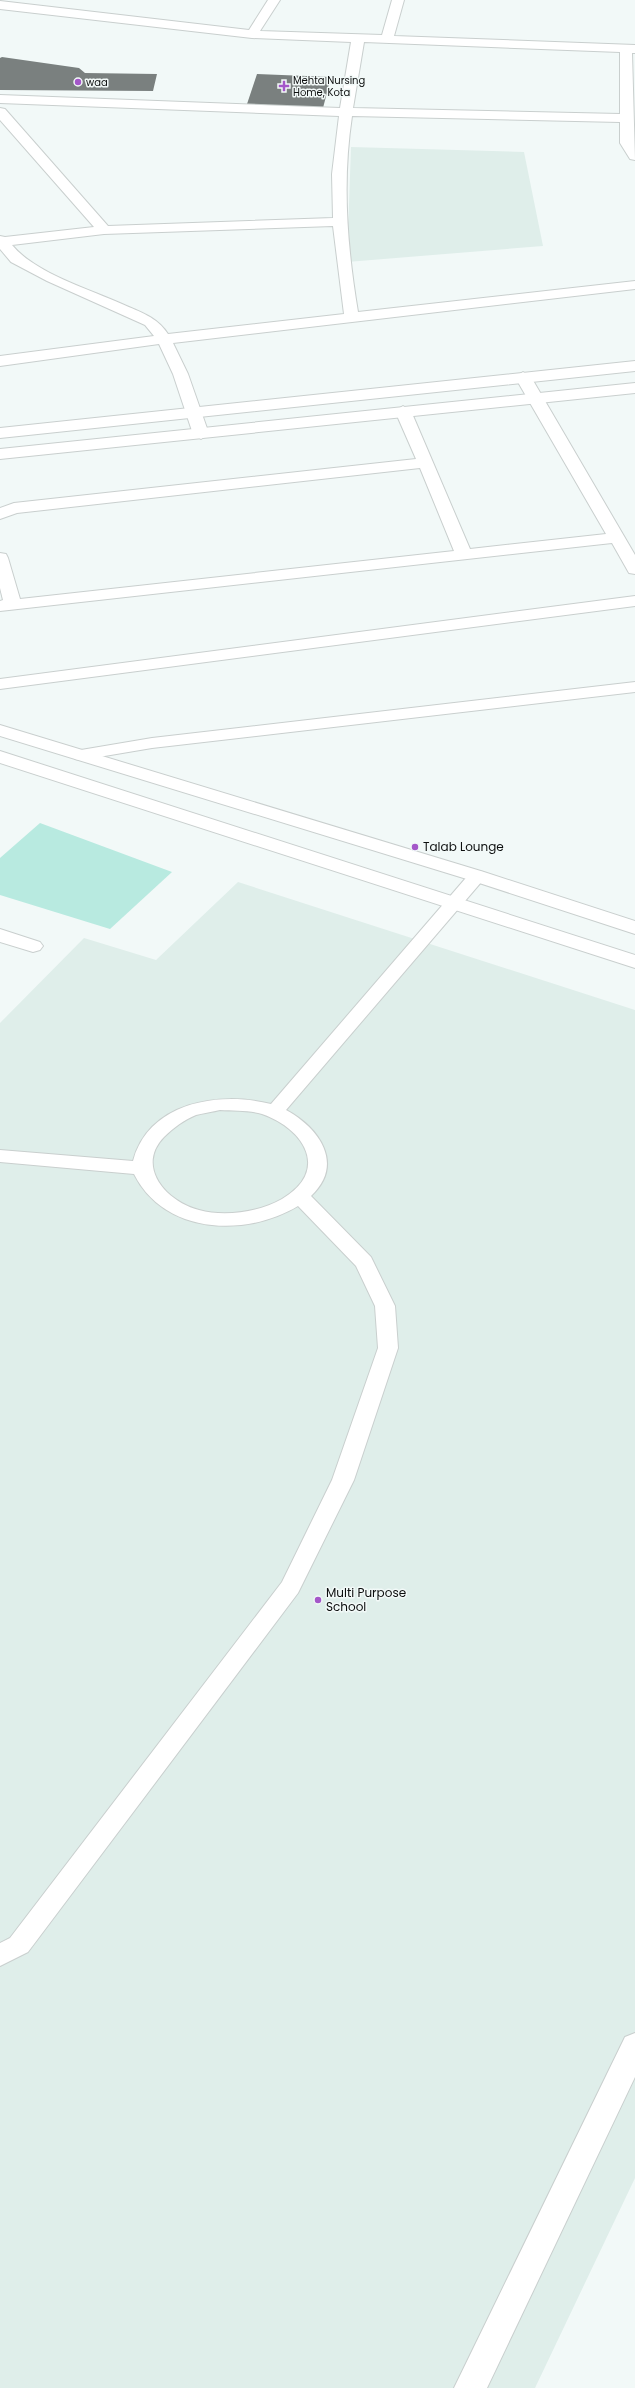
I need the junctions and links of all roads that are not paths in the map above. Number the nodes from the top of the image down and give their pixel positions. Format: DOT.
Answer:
graph roads {
  1 [pos="274,0"];
  2 [pos="398,0"];
  3 [pos="0,5"];
  4 [pos="252,34"];
  5 [pos="358,38"];
  6 [pos="387,39"];
  7 [pos="631,48"];
  8 [pos="0,99"];
  9 [pos="0,112"];
  10 [pos="347,112"];
  11 [pos="631,118"];
  12 [pos="635,156"];
  13 [pos="340,222"];
  14 [pos="104,230"];
  15 [pos="1,241"];
  16 [pos="16,259"];
  17 [pos="0,261"];
  18 [pos="635,285"];
  19 [pos="352,318"];
  20 [pos="165,340"];
  21 [pos="0,361"];
  22 [pos="635,366"];
  23 [pos="523,378"];
  24 [pos="635,388"];
  25 [pos="535,398"];
  26 [pos="403,411"];
  27 [pos="194,413"];
  28 [pos="0,432"];
  29 [pos="201,434"];
  30 [pos="0,454"];
  31 [pos="426,463"];
  32 [pos="0,514"];
  33 [pos="616,538"];
  34 [pos="464,554"];
  35 [pos="0,558"];
  36 [pos="635,569"];
  37 [pos="635,601"];
  38 [pos="6,605"];
  39 [pos="0,684"];
  40 [pos="635,687"];
  41 [pos="611,690"];
  42 [pos="635,697"];
  43 [pos="0,730"];
  44 [pos="81,755"];
  45 [pos="0,757"];
  46 [pos="477,876"];
  47 [pos="454,902"];
  48 [pos="635,928"];
  49 [pos="0,934"];
  50 [pos="33,946"];
  51 [pos="635,962"];
  52 [pos="274,1112"];
  53 [pos="0,1156"];
  54 [pos="142,1168"];
  55 [pos="299,1196"];
  56 [pos="0,1955"];
  57 [pos="635,2046"];
  58 [pos="470,2388"];
  1 -- 4 [label="street"];
  2 -- 6 [label="street"];
  3 -- 4 [label="street"];
  4 -- 5 [label="street"];
  5 -- 6 [label="street"];
  5 -- 10 [label="street"];
  6 -- 7 [label="street"];
  7 -- 11 [label="street"];
  8 -- 10 [label="street"];
  9 -- 14 [label="street"];
  10 -- 11 [label="street"];
  10 -- 13 [label="street"];
  11 -- 12 [label="street"];
  13 -- 14 [label="street"];
  13 -- 19 [label="street"];
  14 -- 15 [label="street"];
  15 -- 16 [label="street"];
  16 -- 17 [label="street"];
  16 -- 20 [label="street"];
  18 -- 19 [label="street"];
  19 -- 20 [label="street"];
  20 -- 21 [label="street"];
  20 -- 27 [label="street"];
  22 -- 23 [label="street"];
  23 -- 25 [label="street"];
  23 -- 27 [label="street"];
  24 -- 25 [label="street"];
  25 -- 26 [label="street"];
  25 -- 33 [label="street"];
  26 -- 29 [label="street"];
  26 -- 31 [label="street"];
  27 -- 28 [label="street"];
  27 -- 29 [label="street"];
  29 -- 30 [label="street"];
  31 -- 32 [label="street"];
  31 -- 34 [label="street"];
  33 -- 34 [label="street"];
  33 -- 36 [label="street"];
  34 -- 38 [label="street"];
  35 -- 38 [label="street"];
  37 -- 39 [label="street"];
  40 -- 41 [label="street"];
  41 -- 42 [label="street"];
  41 -- 44 [label="street"];
  43 -- 44 [label="street"];
  44 -- 46 [label="street"];
  45 -- 47 [label="street"];
  46 -- 47 [label="lane"];
  46 -- 48 [label="street"];
  47 -- 51 [label="street"];
  47 -- 52 [label="lane"];
  49 -- 50 [label="street"];
  52 -- 54 [label="lane"];
  52 -- 55 [label="lane"];
  53 -- 54 [label="lane"];
  54 -- 55 [label="lane"];
  55 -- 56 [label="lane"];
  57 -- 58 [label="street"];
}
